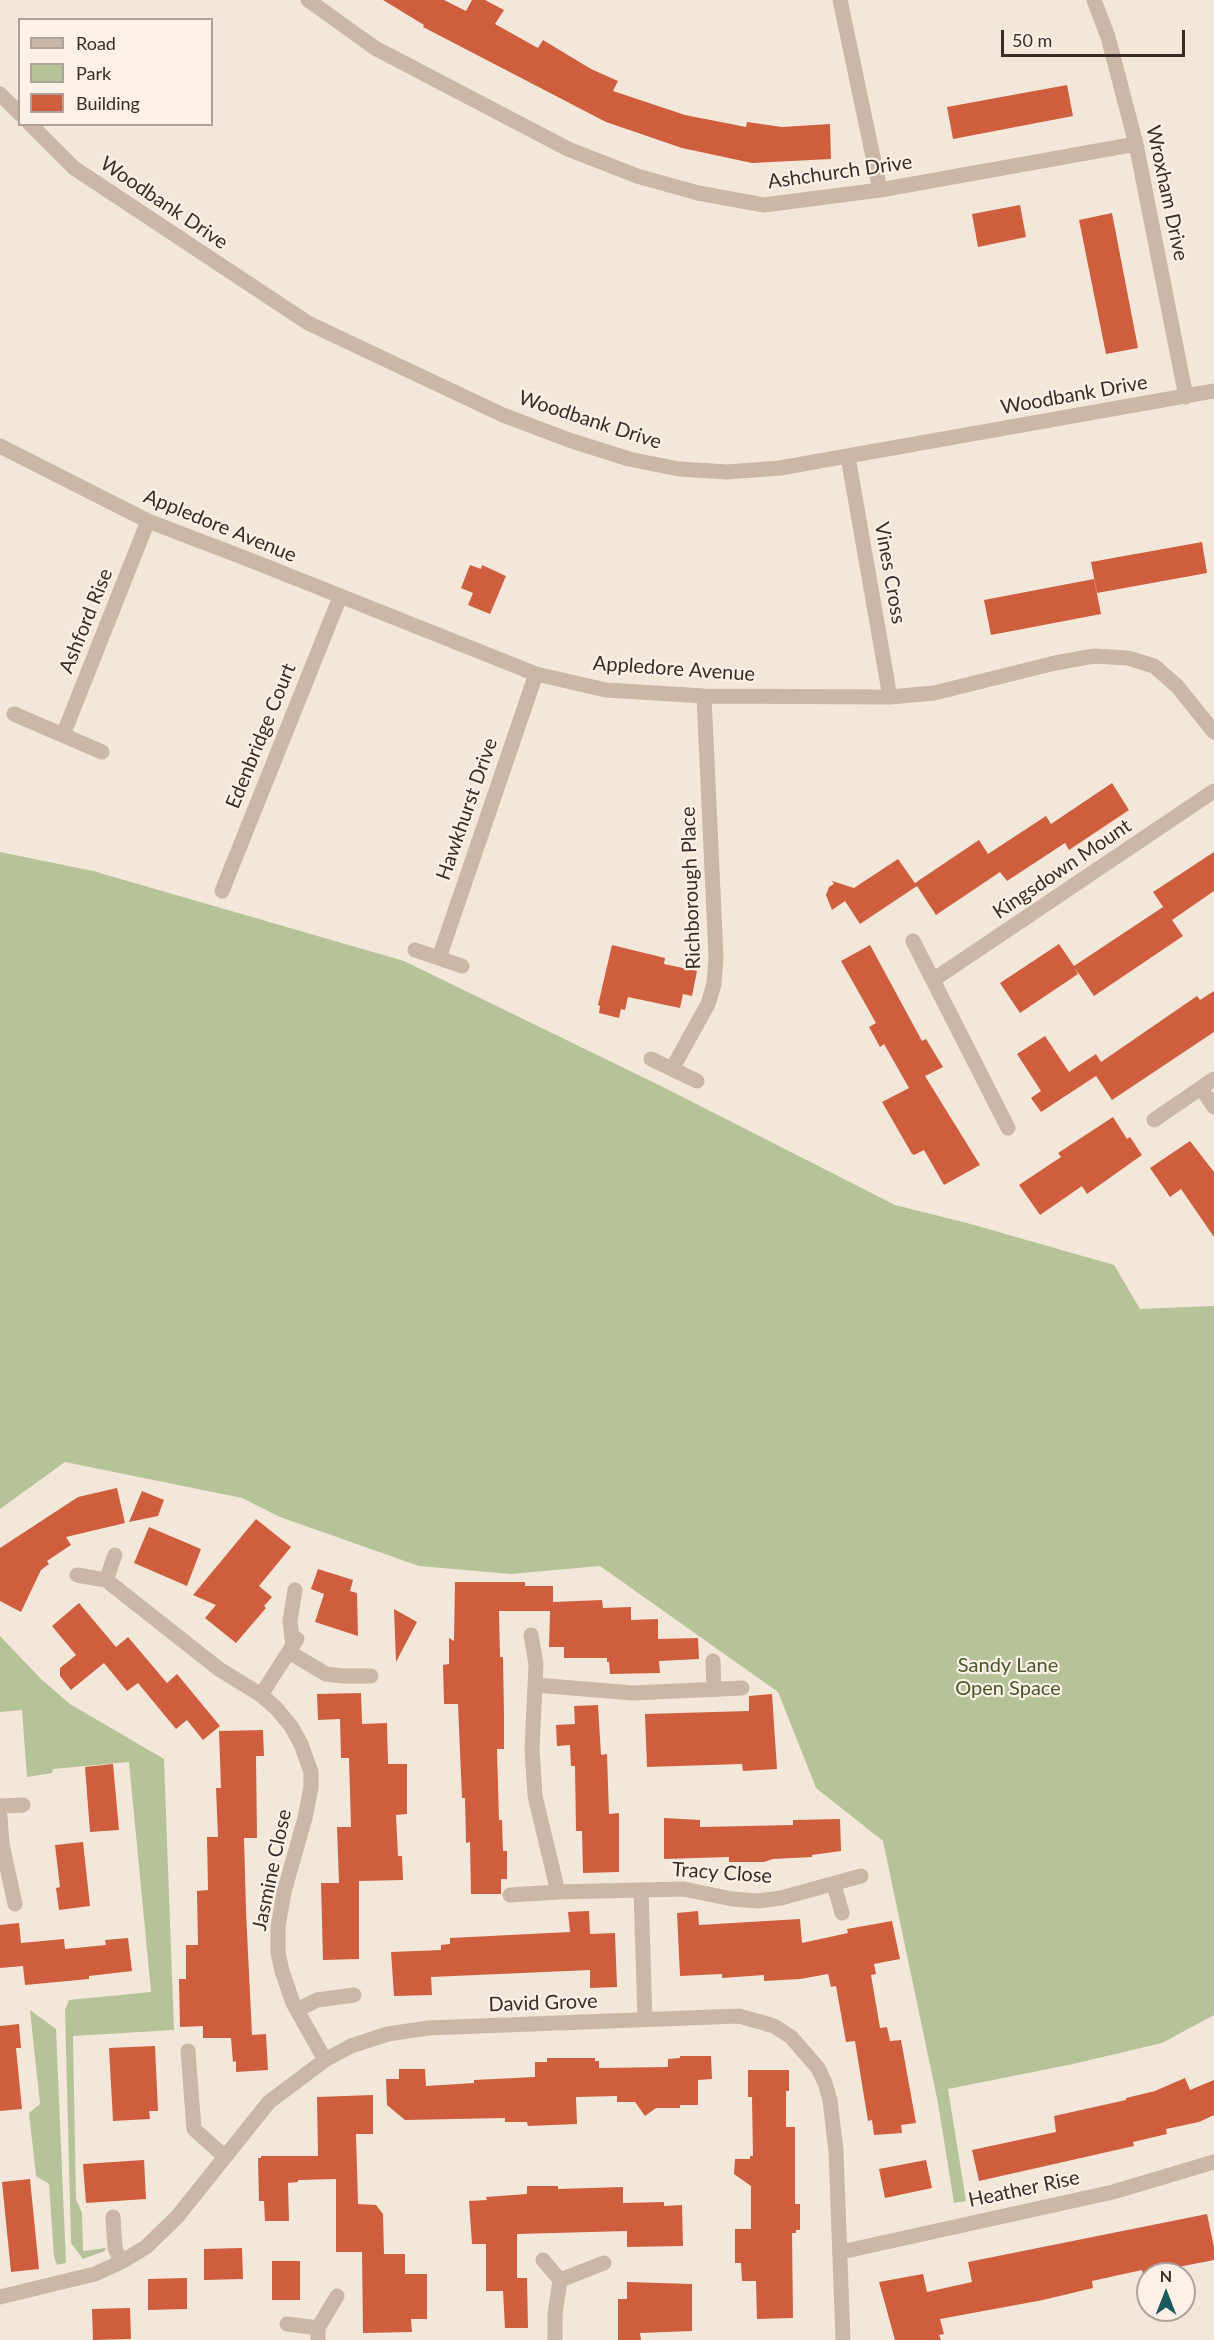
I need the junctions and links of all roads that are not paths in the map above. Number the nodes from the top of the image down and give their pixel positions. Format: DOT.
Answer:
graph roads {
  1 [pos="308,0"];
  2 [pos="840,0"];
  3 [pos="1094,0"];
  4 [pos="0,94"];
  5 [pos="18,112"];
  6 [pos="32,126"];
  7 [pos="1136,144"];
  8 [pos="880,190"];
  9 [pos="1214,391"];
  10 [pos="1186,397"];
  11 [pos="0,446"];
  12 [pos="848,457"];
  13 [pos="148,521"];
  14 [pos="340,597"];
  15 [pos="536,674"];
  16 [pos="704,696"];
  17 [pos="890,697"];
  18 [pos="14,714"];
  19 [pos="1214,732"];
  20 [pos="63,735"];
  21 [pos="102,752"];
  22 [pos="1214,791"];
  23 [pos="222,891"];
  24 [pos="913,941"];
  25 [pos="415,950"];
  26 [pos="439,958"];
  27 [pos="462,966"];
  28 [pos="933,980"];
  29 [pos="651,1059"];
  30 [pos="672,1069"];
  31 [pos="697,1080"];
  32 [pos="1208,1084"];
  33 [pos="1214,1107"];
  34 [pos="1154,1120"];
  35 [pos="1008,1128"];
  36 [pos="115,1555"];
  37 [pos="77,1575"];
  38 [pos="106,1580"];
  39 [pos="295,1590"];
  40 [pos="531,1635"];
  41 [pos="293,1646"];
  42 [pos="713,1661"];
  43 [pos="371,1676"];
  44 [pos="536,1685"];
  45 [pos="742,1688"];
  46 [pos="714,1689"];
  47 [pos="261,1695"];
  48 [pos="23,1805"];
  49 [pos="0,1806"];
  50 [pos="0,1816"];
  51 [pos="861,1876"];
  52 [pos="834,1885"];
  53 [pos="641,1890"];
  54 [pos="558,1892"];
  55 [pos="510,1895"];
  56 [pos="15,1904"];
  57 [pos="842,1913"];
  58 [pos="354,1995"];
  59 [pos="297,2010"];
  60 [pos="645,2020"];
  61 [pos="188,2051"];
  62 [pos="325,2060"];
  63 [pos="225,2157"];
  64 [pos="1214,2162"];
  65 [pos="113,2217"];
  66 [pos="841,2252"];
  67 [pos="543,2260"];
  68 [pos="121,2262"];
  69 [pos="604,2263"];
  70 [pos="560,2280"];
  71 [pos="337,2296"];
  72 [pos="0,2297"];
  73 [pos="287,2324"];
  74 [pos="318,2334"];
  75 [pos="555,2340"];
  76 [pos="843,2340"];
  1 -- 8 [label="street, Ashchurch Drive"];
  2 -- 8 [label="street"];
  3 -- 7 [label="street, Wroxham Drive"];
  4 -- 5 [label="street"];
  6 -- 12 [label="street, Woodbank Drive"];
  7 -- 8 [label="street, Ashchurch Drive"];
  7 -- 10 [label="street, Wroxham Drive"];
  9 -- 10 [label="street, Woodbank Drive"];
  10 -- 12 [label="street, Woodbank Drive"];
  11 -- 13 [label="street, Appledore Avenue"];
  12 -- 17 [label="street, Vines Cross"];
  13 -- 14 [label="street, Appledore Avenue"];
  13 -- 20 [label="street, Ashford Rise"];
  14 -- 15 [label="street, Appledore Avenue"];
  14 -- 23 [label="street, Edenbridge Court"];
  15 -- 16 [label="street, Appledore Avenue"];
  15 -- 26 [label="street, Hawkhurst Drive"];
  16 -- 17 [label="street, Appledore Avenue"];
  16 -- 30 [label="street, Richborough Place"];
  17 -- 19 [label="street, Appledore Avenue"];
  18 -- 20 [label="street"];
  20 -- 21 [label="street"];
  22 -- 28 [label="street, Kingsdown Mount"];
  24 -- 28 [label="street"];
  25 -- 26 [label="street"];
  26 -- 27 [label="street"];
  28 -- 35 [label="street"];
  29 -- 30 [label="street"];
  30 -- 31 [label="street"];
  32 -- 33 [label="street"];
  32 -- 34 [label="street"];
  36 -- 38 [label="street"];
  37 -- 38 [label="street, Jasmine Close"];
  38 -- 47 [label="street, Jasmine Close"];
  39 -- 41 [label="street"];
  40 -- 44 [label="street"];
  41 -- 43 [label="street"];
  41 -- 47 [label="street"];
  42 -- 46 [label="street"];
  44 -- 46 [label="street"];
  44 -- 54 [label="street"];
  45 -- 46 [label="street"];
  47 -- 59 [label="street, Jasmine Close"];
  48 -- 49 [label="street"];
  50 -- 56 [label="street"];
  51 -- 52 [label="street, Tracy Close"];
  52 -- 53 [label="street, Tracy Close"];
  52 -- 57 [label="street"];
  53 -- 54 [label="street, Tracy Close"];
  53 -- 60 [label="street"];
  54 -- 55 [label="street, Tracy Close"];
  58 -- 59 [label="street"];
  59 -- 62 [label="street, Jasmine Close"];
  60 -- 62 [label="street, David Grove"];
  60 -- 66 [label="street, David Grove"];
  61 -- 63 [label="street"];
  62 -- 63 [label="street, David Grove"];
  63 -- 68 [label="street, David Grove"];
  64 -- 66 [label="street, Heather Rise"];
  65 -- 68 [label="street"];
  66 -- 76 [label="street, David Grove"];
  67 -- 70 [label="street"];
  68 -- 72 [label="street, David Grove"];
  69 -- 70 [label="street"];
  70 -- 75 [label="street"];
  71 -- 74 [label="street"];
  73 -- 74 [label="street"];
}
